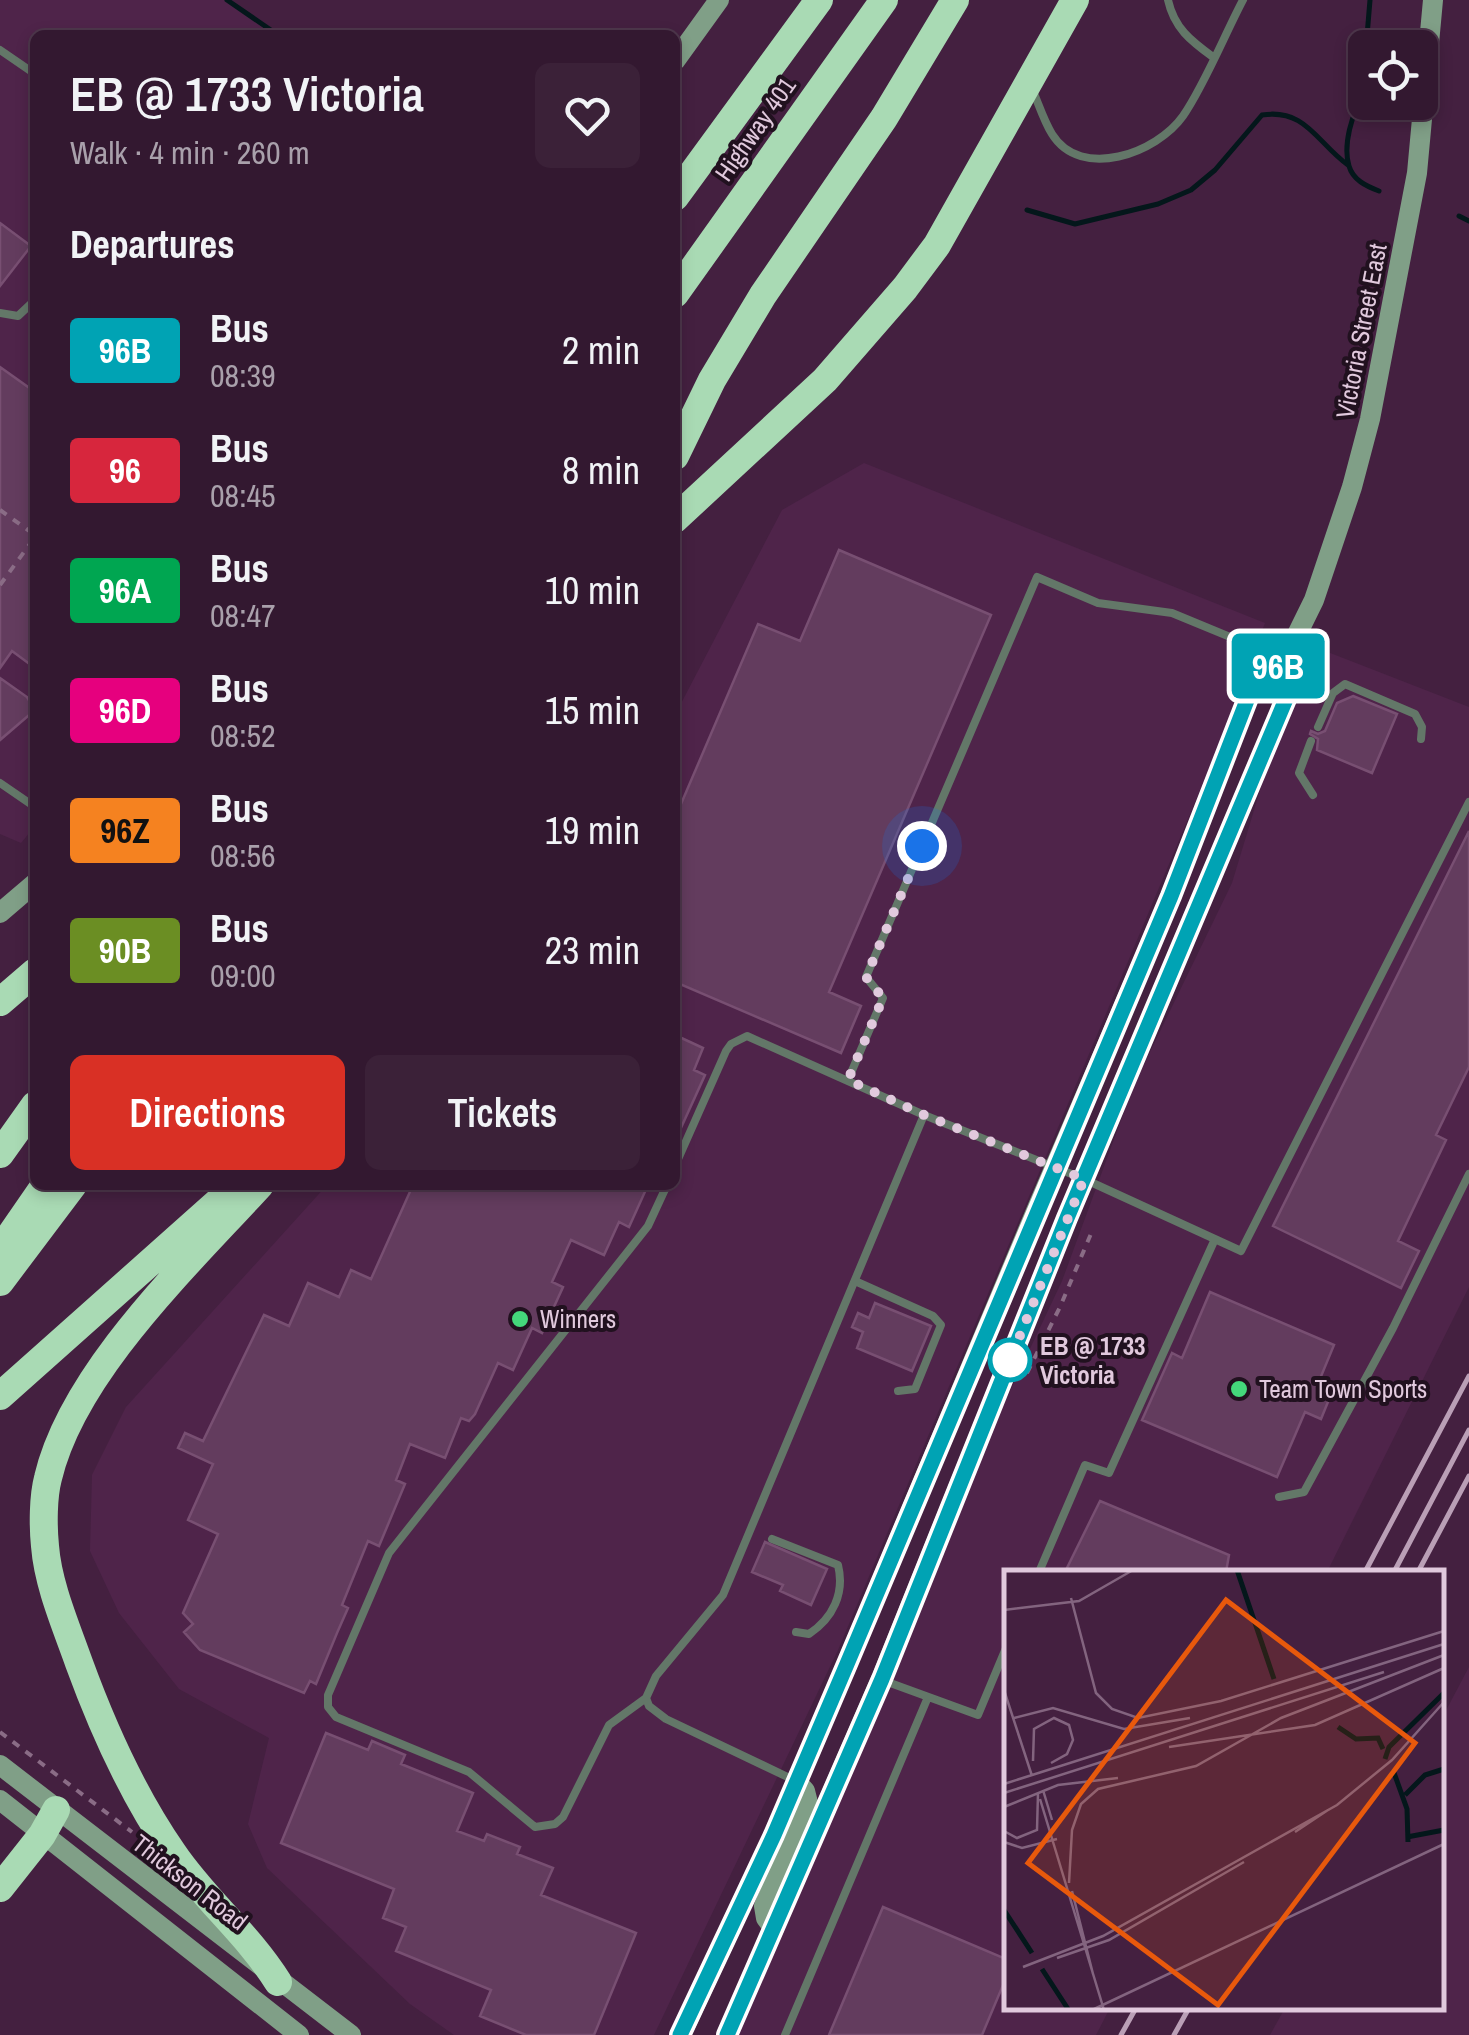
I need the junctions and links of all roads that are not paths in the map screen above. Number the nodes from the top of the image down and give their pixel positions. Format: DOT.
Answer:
graph roads {
  1 [pos="719,0"];
  2 [pos="819,0"];
  3 [pos="884,0"];
  4 [pos="956,0"];
  5 [pos="1076,0"];
  6 [pos="1168,0"];
  7 [pos="1243,0"];
  8 [pos="1433,0"];
  9 [pos="0,50"];
  10 [pos="680,54"];
  11 [pos="1213,57"];
  12 [pos="30,71"];
  13 [pos="1030,84"];
  14 [pos="680,188"];
  15 [pos="680,287"];
  16 [pos="30,305"];
  17 [pos="0,313"];
  18 [pos="680,446"];
  19 [pos="680,514"];
  20 [pos="1285,659"];
  21 [pos="1318,728"];
  22 [pos="1421,738"];
  23 [pos="1312,742"];
  24 [pos="0,783"];
  25 [pos="1313,795"];
  26 [pos="1469,802"];
  27 [pos="30,804"];
  28 [pos="30,887"];
  29 [pos="0,913"];
  30 [pos="30,976"];
  31 [pos="0,1002"];
  32 [pos="848,1080"];
  33 [pos="30,1111"];
  34 [pos="924,1115"];
  35 [pos="0,1154"];
  36 [pos="680,1155"];
  37 [pos="1055,1168"];
  38 [pos="1469,1174"];
  39 [pos="1084,1179"];
  40 [pos="42,1190"];
  41 [pos="69,1190"];
  42 [pos="232,1190"];
  43 [pos="256,1190"];
  44 [pos="664,1190"];
  45 [pos="1215,1239"];
  46 [pos="0,1250"];
  47 [pos="854,1281"];
  48 [pos="0,1282"];
  49 [pos="898,1390"];
  50 [pos="0,1396"];
  51 [pos="1279,1498"];
  52 [pos="772,1539"];
  53 [pos="1039,1570"];
  54 [pos="796,1632"];
  55 [pos="1004,1653"];
  56 [pos="882,1679"];
  57 [pos="928,1697"];
  58 [pos="646,1698"];
  59 [pos="0,1765"];
  60 [pos="796,1781"];
  61 [pos="0,1800"];
  62 [pos="49,1823"];
  63 [pos="0,1888"];
  64 [pos="774,1929"];
  65 [pos="278,1982"];
  66 [pos="299,2035"];
  67 [pos="350,2035"];
  68 [pos="680,2035"];
  69 [pos="727,2035"];
  70 [pos="785,2035"];
  1 -- 10 [label="main road"];
  2 -- 14 [label="highway, Highway 401"];
  3 -- 15 [label="highway, Highway 401"];
  4 -- 18 [label="highway"];
  5 -- 13 [label="highway"];
  6 -- 11 [label="lane"];
  7 -- 11 [label="lane"];
  8 -- 20 [label="main road, Victoria Street East"];
  9 -- 12 [label="lane"];
  11 -- 13 [label="lane"];
  13 -- 19 [label="highway"];
  16 -- 17 [label="lane"];
  20 -- 32 [label="lane"];
  20 -- 37 [label="main road, Victoria Street East"];
  20 -- 39 [label="main road, Victoria Street East"];
  21 -- 22 [label="lane"];
  23 -- 25 [label="lane"];
  24 -- 27 [label="lane"];
  26 -- 45 [label="lane"];
  28 -- 29 [label="main road"];
  30 -- 31 [label="highway"];
  32 -- 34 [label="lane"];
  32 -- 36 [label="lane"];
  33 -- 35 [label="highway"];
  34 -- 37 [label="lane"];
  34 -- 47 [label="lane"];
  37 -- 39 [label="lane"];
  37 -- 60 [label="main road, Victoria Street East"];
  38 -- 51 [label="lane"];
  39 -- 45 [label="lane"];
  39 -- 56 [label="main road, Victoria Street East"];
  40 -- 46 [label="highway"];
  41 -- 48 [label="highway"];
  42 -- 50 [label="highway"];
  43 -- 65 [label="highway"];
  44 -- 58 [label="lane"];
  45 -- 53 [label="lane"];
  47 -- 49 [label="lane"];
  47 -- 58 [label="lane"];
  52 -- 54 [label="lane"];
  55 -- 57 [label="lane"];
  56 -- 57 [label="lane"];
  56 -- 64 [label="main road, Victoria Street East"];
  57 -- 70 [label="lane"];
  58 -- 60 [label="lane"];
  59 -- 62 [label="main road, Thickson Road"];
  60 -- 64 [label="main road"];
  60 -- 68 [label="main road, Victoria Street East"];
  61 -- 62 [label="main road, Thickson Road"];
  62 -- 63 [label="highway"];
  62 -- 65 [label="main road, Thickson Road"];
  62 -- 66 [label="main road, Thickson Road"];
  64 -- 69 [label="main road, Victoria Street East"];
  65 -- 67 [label="main road, Thickson Road"];
}
